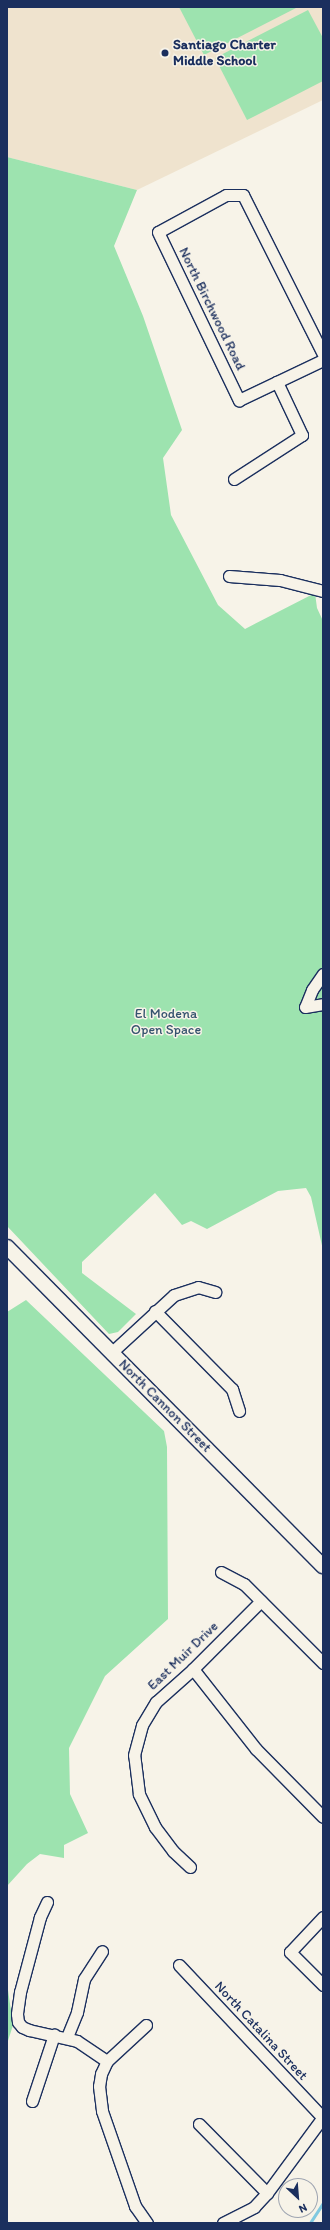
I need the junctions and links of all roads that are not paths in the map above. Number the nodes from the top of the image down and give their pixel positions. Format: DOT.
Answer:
graph roads {
  1 [pos="323,354"];
  2 [pos="323,360"];
  3 [pos="276,382"];
  4 [pos="234,479"];
  5 [pos="229,576"];
  6 [pos="323,591"];
  7 [pos="323,974"];
  8 [pos="323,1004"];
  9 [pos="7,1247"];
  10 [pos="214,1292"];
  11 [pos="155,1311"];
  12 [pos="112,1352"];
  13 [pos="239,1411"];
  14 [pos="323,1566"];
  15 [pos="221,1572"];
  16 [pos="261,1601"];
  17 [pos="323,1663"];
  18 [pos="193,1669"];
  19 [pos="323,1817"];
  20 [pos="190,1867"];
  21 [pos="47,1902"];
  22 [pos="323,1917"];
  23 [pos="102,1951"];
  24 [pos="178,1965"];
  25 [pos="323,1985"];
  26 [pos="146,2025"];
  27 [pos="54,2035"];
  28 [pos="67,2037"];
  29 [pos="107,2061"];
  30 [pos="32,2102"];
  31 [pos="323,2117"];
  32 [pos="199,2124"];
  33 [pos="267,2193"];
  34 [pos="146,2223"];
  35 [pos="223,2223"];
  1 -- 3 [label="street, North Birchwood Road"];
  2 -- 3 [label="street"];
  3 -- 4 [label="street"];
  5 -- 6 [label="street"];
  7 -- 8 [label="street"];
  9 -- 12 [label="main road, North Cannon Street"];
  10 -- 11 [label="street"];
  11 -- 12 [label="street"];
  11 -- 13 [label="street"];
  12 -- 14 [label="main road, North Cannon Street"];
  15 -- 16 [label="street"];
  16 -- 17 [label="street"];
  16 -- 18 [label="street, East Muir Drive"];
  18 -- 19 [label="street"];
  18 -- 20 [label="street, East Muir Drive"];
  21 -- 27 [label="street"];
  22 -- 25 [label="street"];
  23 -- 28 [label="street"];
  24 -- 31 [label="street, North Catalina Street"];
  26 -- 29 [label="street"];
  27 -- 28 [label="street"];
  27 -- 30 [label="street"];
  28 -- 29 [label="street"];
  29 -- 34 [label="street"];
  31 -- 33 [label="street"];
  32 -- 33 [label="street"];
  33 -- 35 [label="street"];
}
